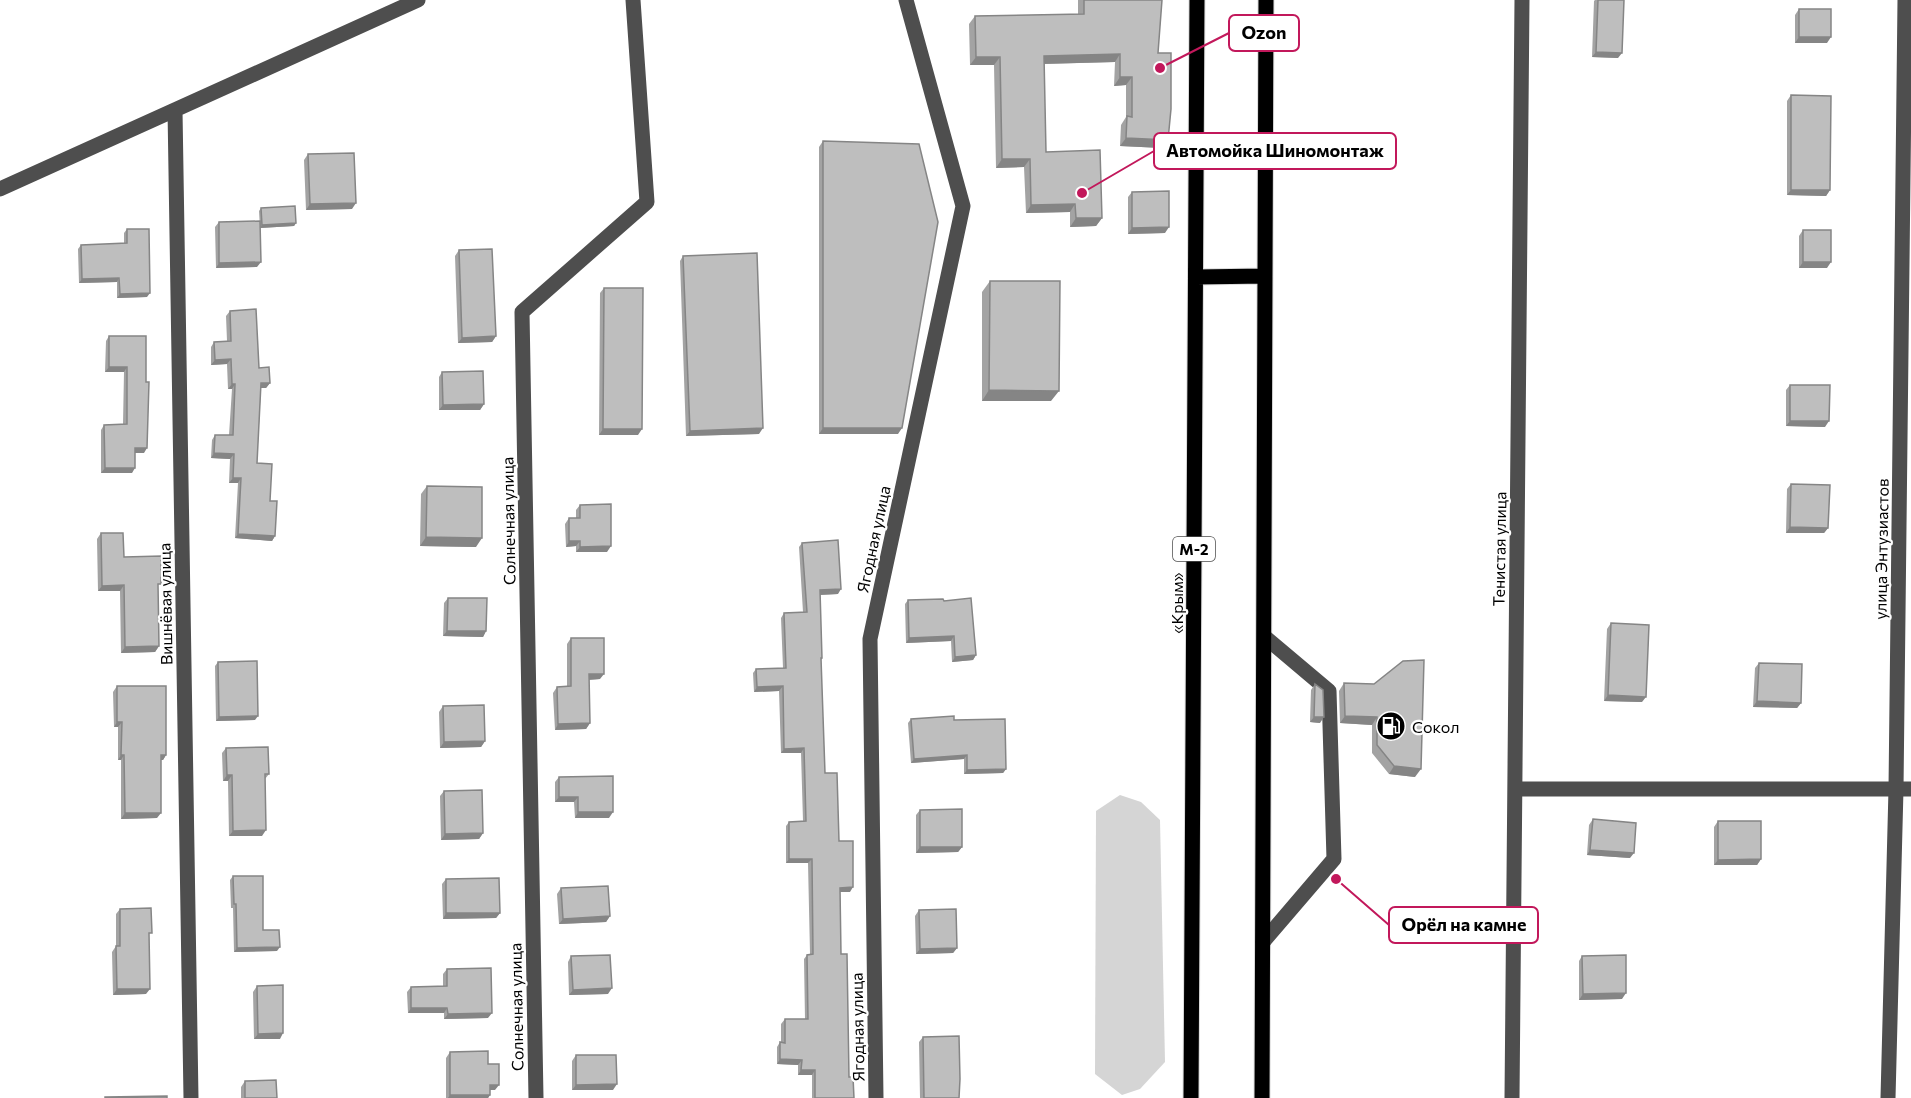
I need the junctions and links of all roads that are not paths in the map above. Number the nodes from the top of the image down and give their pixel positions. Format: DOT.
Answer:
graph roads {
  1 [pos="418,0"];
  2 [pos="633,0"];
  3 [pos="906,0"];
  4 [pos="1197,0"];
  5 [pos="1266,0"];
  6 [pos="1522,0"];
  7 [pos="1905,0"];
  8 [pos="175,110"];
  9 [pos="0,189"];
  10 [pos="1265,276"];
  11 [pos="1196,277"];
  12 [pos="1264,637"];
  13 [pos="1515,789"];
  14 [pos="1904,789"];
  15 [pos="1263,942"];
  16 [pos="191,1098"];
  17 [pos="536,1098"];
  18 [pos="876,1098"];
  19 [pos="1191,1098"];
  20 [pos="1262,1098"];
  21 [pos="1512,1098"];
  22 [pos="1888,1098"];
  1 -- 8 [label="street"];
  2 -- 17 [label="street, Солнечная улица"];
  3 -- 18 [label="street, Ягодная улица"];
  4 -- 11 [label="main road, «Крым» / М-2"];
  5 -- 10 [label="main road"];
  6 -- 13 [label="street, Тенистая улица"];
  7 -- 14 [label="street, улица Энтузиастов"];
  8 -- 9 [label="street"];
  8 -- 16 [label="street, Вишнёвая улица"];
  10 -- 11 [label="main road"];
  10 -- 12 [label="main road"];
  11 -- 19 [label="main road, «Крым» / М-2"];
  12 -- 15 [label="main road"];
  12 -- 15 [label="street"];
  13 -- 14 [label="street"];
  13 -- 21 [label="street, Тенистая улица"];
  14 -- 22 [label="street, улица Энтузиастов"];
  15 -- 20 [label="main road"];
}
